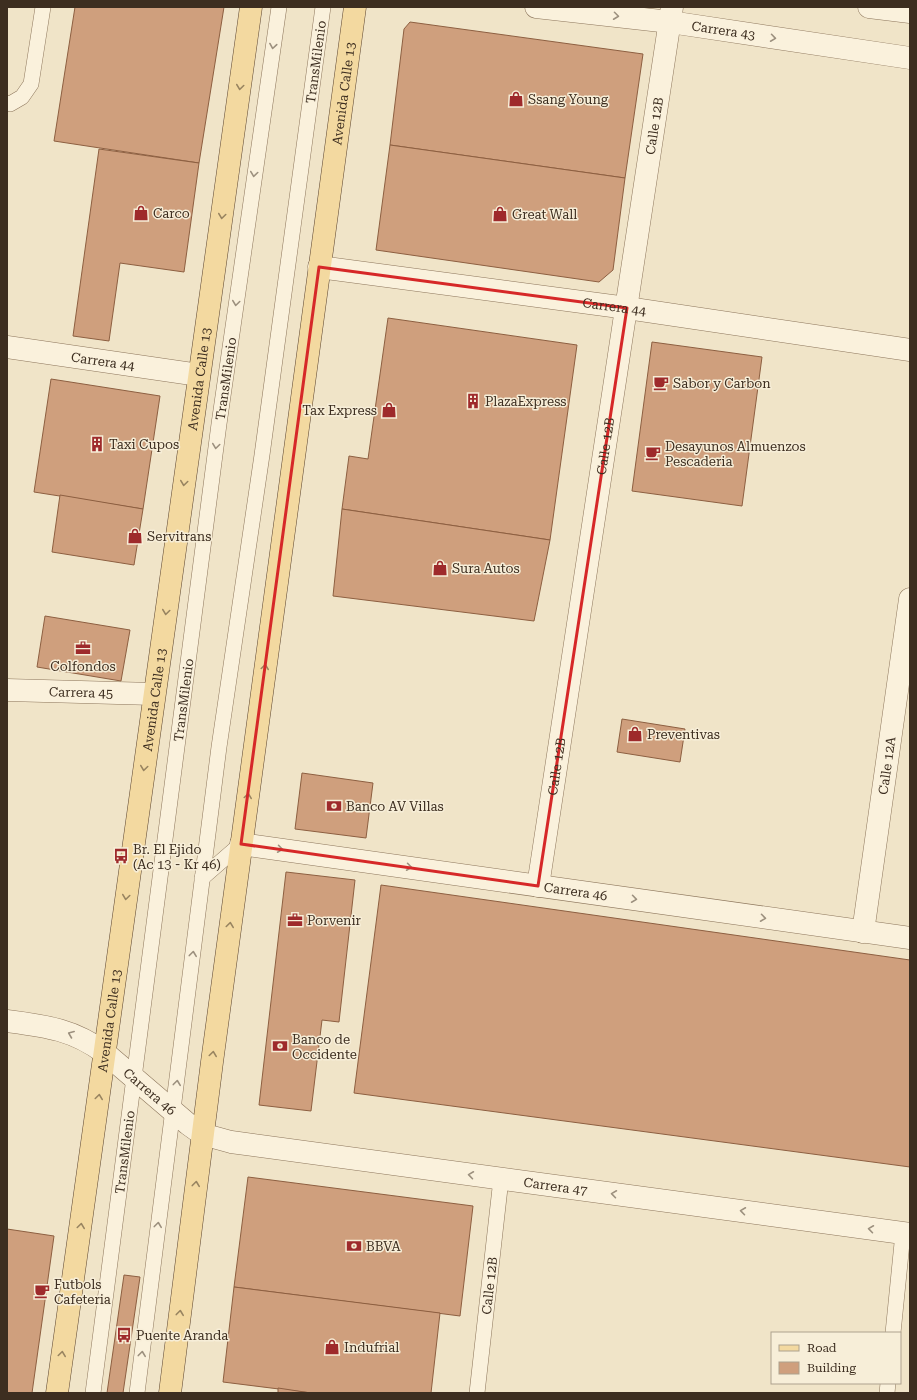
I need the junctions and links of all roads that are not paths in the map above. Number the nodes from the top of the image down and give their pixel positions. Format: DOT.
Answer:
graph roads {
  1 [pos="43,7"];
  2 [pos="251,7"];
  3 [pos="279,7"];
  4 [pos="323,7"];
  5 [pos="355,7"];
  6 [pos="536,7"];
  7 [pos="869,7"];
  8 [pos="910,12"];
  9 [pos="671,15"];
  10 [pos="910,58"];
  11 [pos="7,103"];
  12 [pos="319,268"];
  13 [pos="627,308"];
  14 [pos="7,347"];
  15 [pos="910,350"];
  16 [pos="199,375"];
  17 [pos="910,599"];
  18 [pos="7,690"];
  19 [pos="154,694"];
  20 [pos="241,844"];
  21 [pos="202,878"];
  22 [pos="538,886"];
  23 [pos="863,932"];
  24 [pos="910,938"];
  25 [pos="7,1021"];
  26 [pos="105,1053"];
  27 [pos="134,1079"];
  28 [pos="173,1112"];
  29 [pos="202,1134"];
  30 [pos="501,1179"];
  31 [pos="906,1233"];
  32 [pos="893,1332"];
  33 [pos="57,1393"];
  34 [pos="92,1393"];
  35 [pos="137,1393"];
  36 [pos="170,1393"];
  37 [pos="477,1393"];
  1 -- 11 [label="lane"];
  2 -- 16 [label="main road, Avenida Calle 13, one-way"];
  3 -- 27 [label="lane, TransMilenio, one-way"];
  4 -- 21 [label="lane, TransMilenio"];
  5 -- 12 [label="main road, Avenida Calle 13"];
  6 -- 9 [label="street, Carrera 43, one-way"];
  7 -- 8 [label="street"];
  9 -- 10 [label="street, Carrera 43, one-way"];
  9 -- 13 [label="street, Calle 12B"];
  12 -- 13 [label="street, Carrera 44"];
  20 -- 12 [label="main road, Avenida Calle 13, one-way"];
  13 -- 15 [label="street, Carrera 44"];
  13 -- 22 [label="street, Calle 12B"];
  14 -- 16 [label="street, Carrera 44"];
  16 -- 19 [label="main road, Avenida Calle 13, one-way"];
  17 -- 23 [label="street, Calle 12A"];
  18 -- 19 [label="street, Carrera 45"];
  19 -- 26 [label="main road, Avenida Calle 13, one-way"];
  20 -- 21 [label="lane"];
  20 -- 22 [label="street, Carrera 46, one-way"];
  29 -- 20 [label="main road, Avenida Calle 13, one-way"];
  28 -- 21 [label="lane, TransMilenio, one-way"];
  22 -- 23 [label="street, Carrera 46, one-way"];
  23 -- 24 [label="street, Carrera 46"];
  26 -- 25 [label="street, Carrera 46, one-way"];
  26 -- 27 [label="street, Carrera 46"];
  33 -- 26 [label="main road, Avenida Calle 13, one-way"];
  27 -- 28 [label="street, Carrera 46"];
  27 -- 34 [label="lane, TransMilenio"];
  28 -- 29 [label="street, Carrera 46"];
  35 -- 28 [label="lane, TransMilenio, one-way"];
  30 -- 29 [label="street, Carrera 47, one-way"];
  36 -- 29 [label="main road, Avenida Calle 13, one-way"];
  31 -- 30 [label="street, Carrera 47, one-way"];
  30 -- 37 [label="lane, Calle 12B"];
  31 -- 32 [label="lane"];
}
